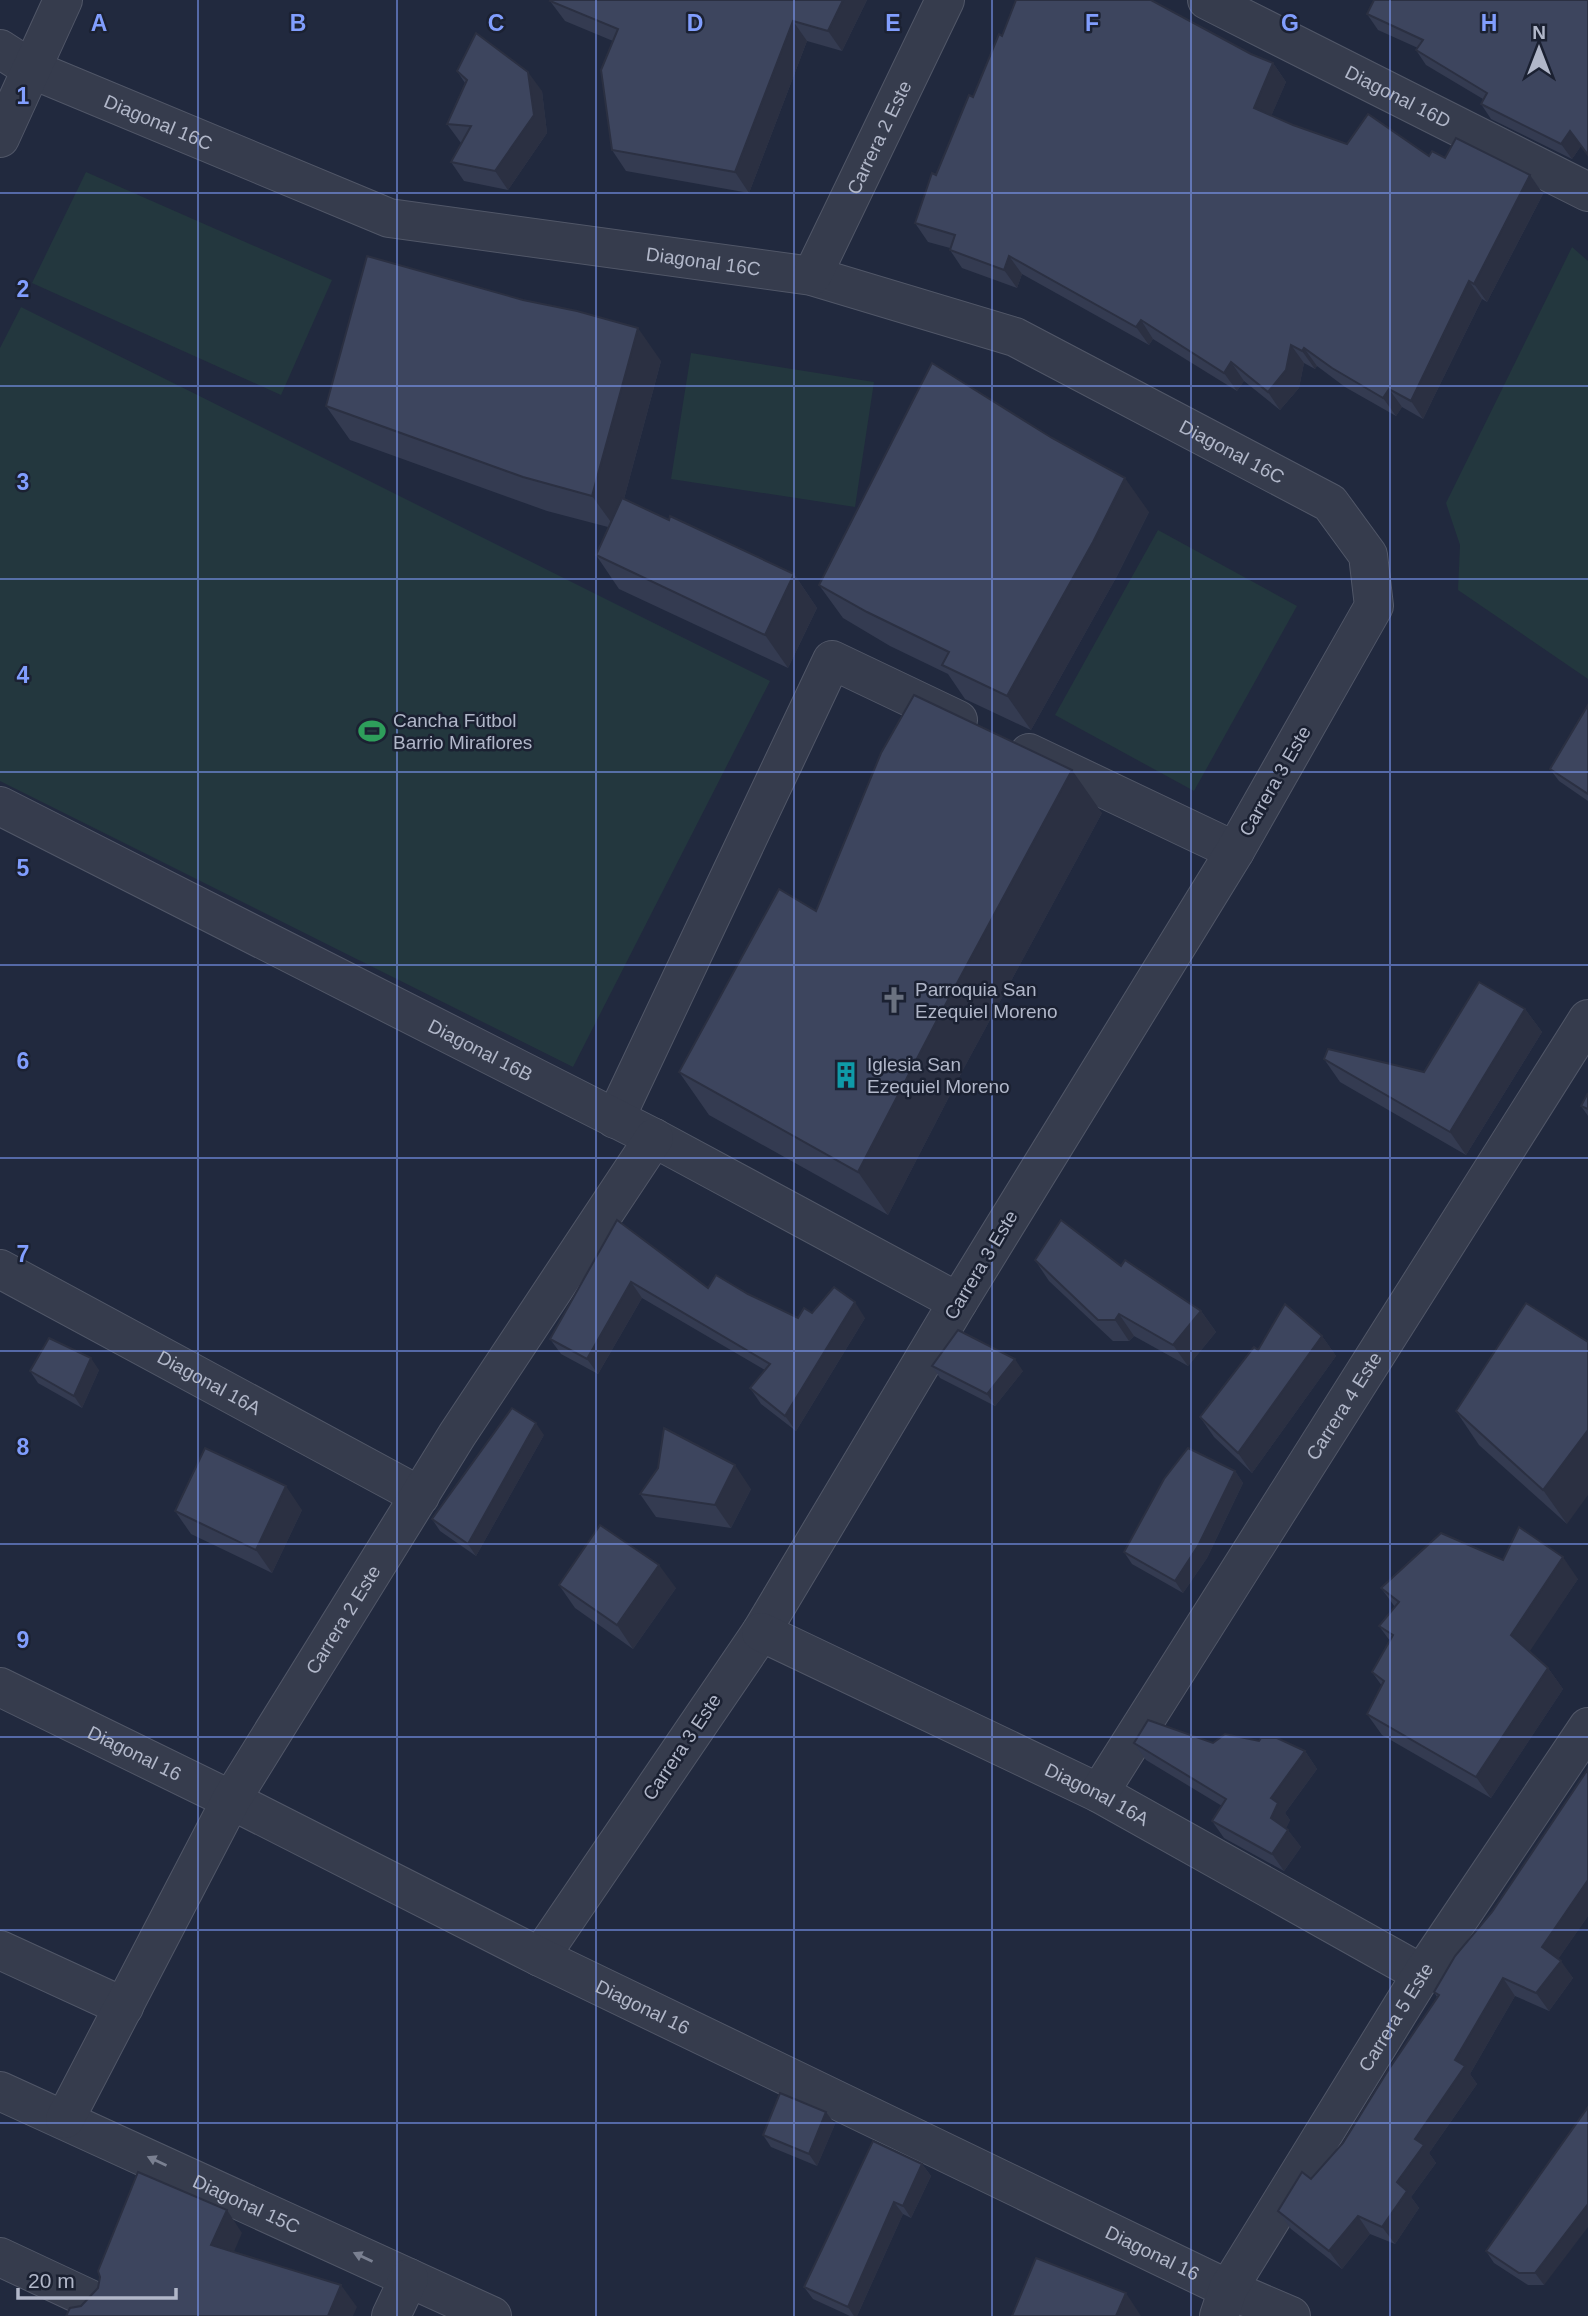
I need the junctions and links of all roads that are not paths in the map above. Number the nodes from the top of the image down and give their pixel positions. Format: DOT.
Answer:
graph roads {
  1 [pos="63,0"];
  2 [pos="945,0"];
  3 [pos="1207,0"];
  4 [pos="0,49"];
  5 [pos="31,69"];
  6 [pos="0,138"];
  7 [pos="1588,192"];
  8 [pos="812,276"];
  9 [pos="1368,555"];
  10 [pos="0,806"];
  11 [pos="1235,851"];
  12 [pos="1588,1019"];
  13 [pos="615,1119"];
  14 [pos="653,1138"];
  15 [pos="0,1269"];
  16 [pos="958,1301"];
  17 [pos="420,1496"];
  18 [pos="761,1632"];
  19 [pos="0,1687"];
  20 [pos="1588,1727"];
  21 [pos="1099,1793"];
  22 [pos="231,1800"];
  23 [pos="0,1950"];
  24 [pos="540,1956"];
  25 [pos="1422,1974"];
  26 [pos="124,2007"];
  27 [pos="0,2091"];
  28 [pos="65,2119"];
  29 [pos="0,2257"];
  30 [pos="409,2277"];
  31 [pos="94,2301"];
  32 [pos="1224,2302"];
  33 [pos="391,2316"];
  34 [pos="492,2316"];
  35 [pos="1291,2316"];
  1 -- 5 [label="street"];
  2 -- 8 [label="street, Carrera 2 Este"];
  3 -- 7 [label="street, Diagonal 16D"];
  4 -- 5 [label="street, Diagonal 16C"];
  5 -- 6 [label="street"];
  5 -- 8 [label="street, Diagonal 16C"];
  8 -- 9 [label="street, Diagonal 16C"];
  9 -- 11 [label="street, Carrera 3 Este"];
  10 -- 13 [label="street, Diagonal 16B"];
  11 -- 13 [label="street"];
  11 -- 16 [label="street, Carrera 3 Este"];
  12 -- 21 [label="street, Carrera 4 Este"];
  13 -- 14 [label="street, Diagonal 16B"];
  14 -- 16 [label="street, Diagonal 16B"];
  14 -- 17 [label="street, Carrera 2 Este"];
  15 -- 17 [label="street, Diagonal 16A"];
  16 -- 18 [label="street, Carrera 3 Este"];
  17 -- 22 [label="street, Carrera 2 Este"];
  18 -- 21 [label="street, Diagonal 16A"];
  18 -- 24 [label="street, Carrera 3 Este"];
  19 -- 22 [label="street, Diagonal 16"];
  20 -- 25 [label="street, Carrera 5 Este"];
  21 -- 25 [label="street, Diagonal 16A"];
  22 -- 24 [label="street, Diagonal 16"];
  22 -- 26 [label="street, Carrera 2 Este"];
  23 -- 26 [label="street"];
  24 -- 32 [label="street, Diagonal 16"];
  25 -- 32 [label="street, Carrera 5 Este"];
  26 -- 28 [label="street, Carrera 2 Este"];
  27 -- 28 [label="street, Diagonal 15C"];
  30 -- 28 [label="street, Diagonal 15C, one-way"];
  29 -- 31 [label="street"];
  30 -- 33 [label="street"];
  30 -- 34 [label="street, Diagonal 15C"];
  32 -- 35 [label="street, Diagonal 16"];
}
